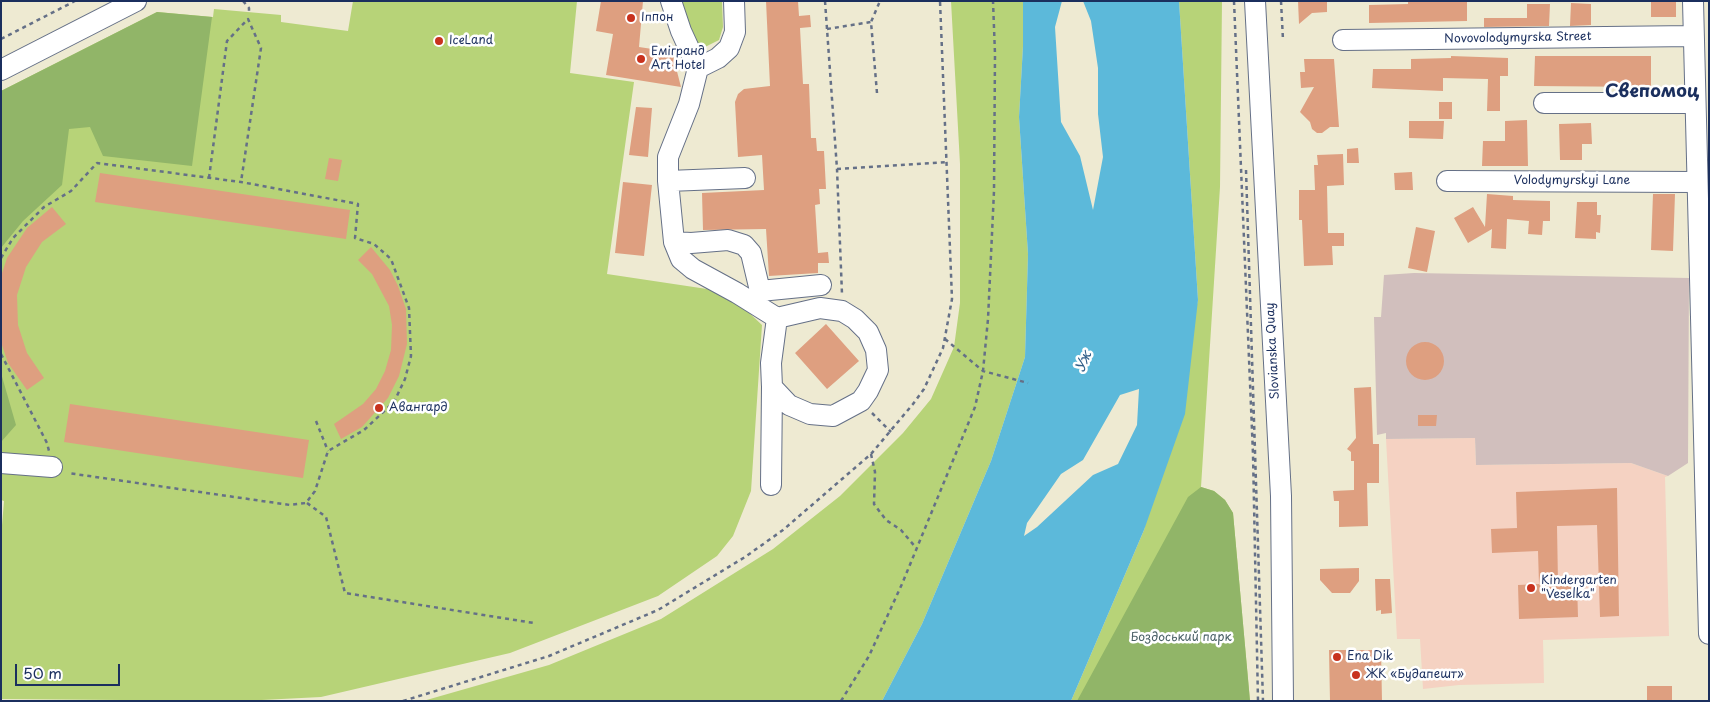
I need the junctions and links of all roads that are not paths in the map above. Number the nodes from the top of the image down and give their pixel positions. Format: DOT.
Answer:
graph roads {
  1 [pos="136,1"];
  2 [pos="671,1"];
  3 [pos="734,1"];
  4 [pos="1255,1"];
  5 [pos="1693,1"];
  6 [pos="1693,36"];
  7 [pos="1343,40"];
  8 [pos="698,68"];
  9 [pos="1,70"];
  10 [pos="1544,103"];
  11 [pos="1695,103"];
  12 [pos="745,178"];
  13 [pos="668,181"];
  14 [pos="1447,181"];
  15 [pos="1696,182"];
  16 [pos="674,242"];
  17 [pos="821,286"];
  18 [pos="777,318"];
  19 [pos="1704,330"];
  20 [pos="772,387"];
  21 [pos="1,463"];
  22 [pos="52,467"];
  23 [pos="771,485"];
  24 [pos="1709,634"];
  25 [pos="1283,701"];
  1 -- 9 [label="street"];
  2 -- 8 [label="street"];
  3 -- 8 [label="street"];
  4 -- 25 [label="street, Slovianska Quay"];
  5 -- 6 [label="street"];
  6 -- 7 [label="street, Novovolodymyrska Street"];
  6 -- 11 [label="street"];
  8 -- 13 [label="street"];
  10 -- 11 [label="street"];
  11 -- 15 [label="street"];
  12 -- 13 [label="street"];
  13 -- 16 [label="street"];
  14 -- 15 [label="street, Volodymyrskyi Lane"];
  15 -- 19 [label="street"];
  16 -- 17 [label="street"];
  16 -- 18 [label="street"];
  18 -- 20 [label="street"];
  18 -- 20 [label="street"];
  19 -- 24 [label="street"];
  20 -- 23 [label="street"];
  21 -- 22 [label="street"];
}
